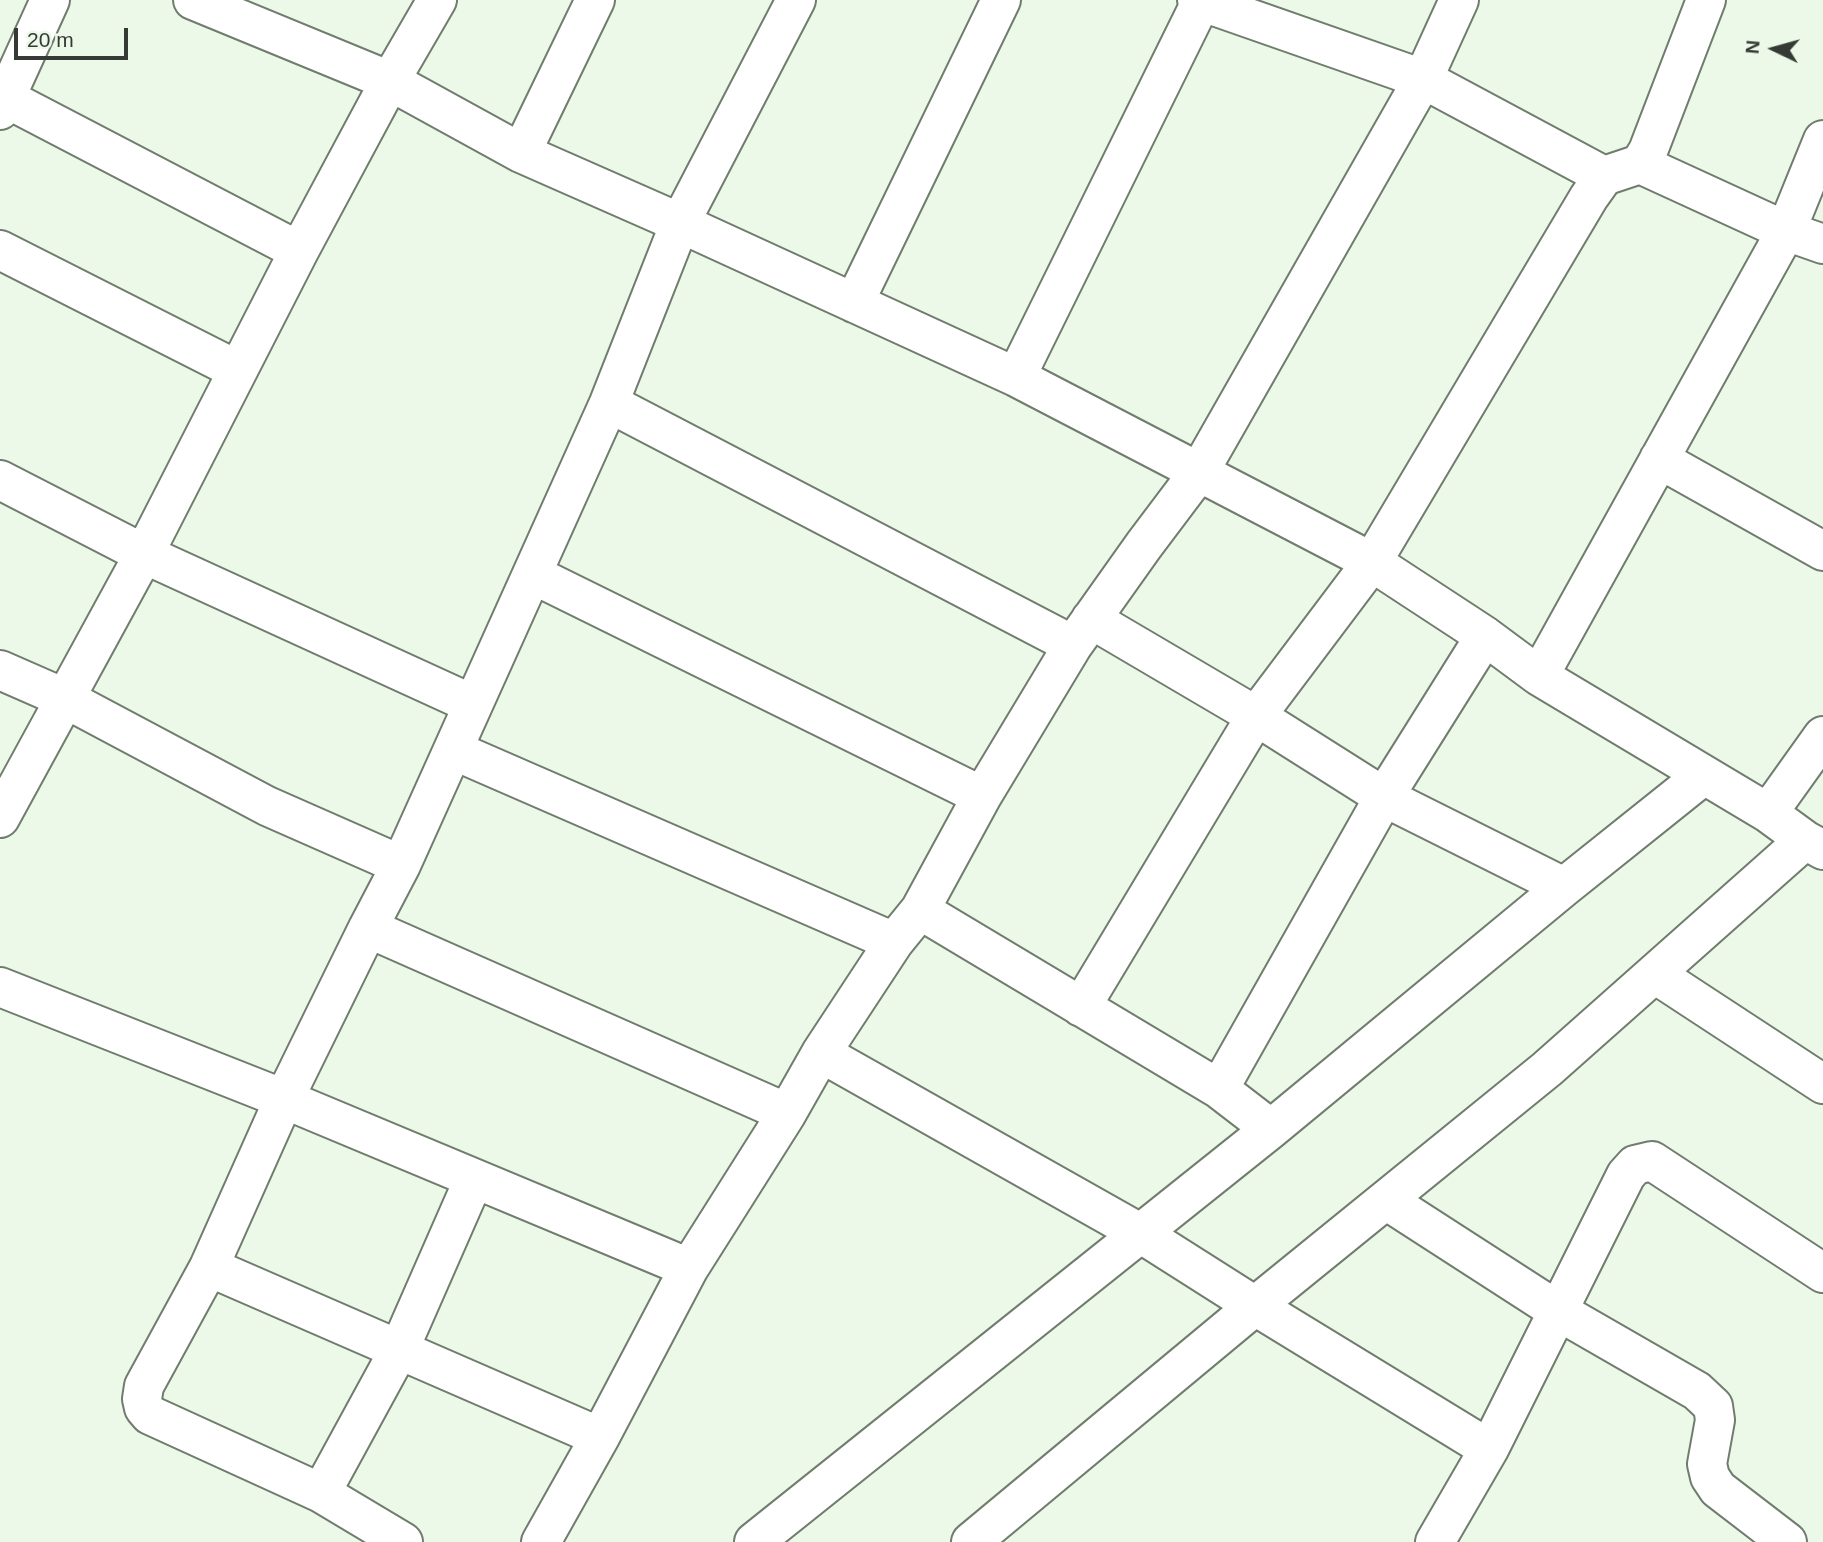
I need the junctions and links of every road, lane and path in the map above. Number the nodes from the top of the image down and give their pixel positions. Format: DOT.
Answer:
graph roads {
  1 [pos="50,0"];
  2 [pos="193,0"];
  3 [pos="437,0"];
  4 [pos="595,0"];
  5 [pos="796,0"];
  6 [pos="1001,0"];
  7 [pos="1200,0"];
  8 [pos="1459,0"];
  9 [pos="1706,0"];
  10 [pos="249,11"];
  11 [pos="1423,79"];
  12 [pos="390,81"];
  13 [pos="2,101"];
  14 [pos="1823,140"];
  15 [pos="521,153"];
  16 [pos="1622,170"];
  17 [pos="680,223"];
  18 [pos="1786,232"];
  19 [pos="1823,244"];
  20 [pos="0,250"];
  21 [pos="299,251"];
  22 [pos="854,303"];
  23 [pos="237,370"];
  24 [pos="1016,377"];
  25 [pos="609,403"];
  26 [pos="1659,459"];
  27 [pos="1199,472"];
  28 [pos="0,480"];
  29 [pos="1823,550"];
  30 [pos="144,554"];
  31 [pos="1372,562"];
  32 [pos="532,574"];
  33 [pos="1082,632"];
  34 [pos="1485,636"];
  35 [pos="0,670"];
  36 [pos="1539,676"];
  37 [pos="64,698"];
  38 [pos="472,704"];
  39 [pos="1256,716"];
  40 [pos="1823,736"];
  41 [pos="453,750"];
  42 [pos="1704,775"];
  43 [pos="982,796"];
  44 [pos="1384,797"];
  45 [pos="1768,813"];
  46 [pos="0,818"];
  47 [pos="1814,845"];
  48 [pos="401,865"];
  49 [pos="1564,887"];
  50 [pos="920,910"];
  51 [pos="368,928"];
  52 [pos="894,942"];
  53 [pos="1655,974"];
  54 [pos="0,988"];
  55 [pos="1081,1007"];
  56 [pos="821,1053"];
  57 [pos="1823,1084"];
  58 [pos="1219,1088"];
  59 [pos="284,1099"];
  60 [pos="787,1113"];
  61 [pos="1271,1129"];
  62 [pos="474,1179"];
  63 [pos="1386,1200"];
  64 [pos="1140,1233"];
  65 [pos="209,1267"];
  66 [pos="689,1268"];
  67 [pos="1823,1273"];
  68 [pos="1255,1306"];
  69 [pos="1558,1311"];
  70 [pos="399,1350"];
  71 [pos="600,1437"];
  72 [pos="1489,1449"];
  73 [pos="321,1493"];
  74 [pos="386,1538"];
  75 [pos="541,1542"];
  76 [pos="754,1542"];
  77 [pos="971,1542"];
  78 [pos="1435,1542"];
  79 [pos="1787,1542"];
  1 -- 13 [label="street"];
  2 -- 10 [label="street"];
  3 -- 12 [label="street"];
  4 -- 15 [label="street"];
  5 -- 17 [label="street"];
  6 -- 22 [label="street"];
  7 -- 11 [label="street"];
  7 -- 24 [label="street"];
  8 -- 11 [label="street"];
  9 -- 16 [label="street"];
  10 -- 12 [label="street"];
  11 -- 16 [label="street"];
  11 -- 27 [label="street"];
  12 -- 15 [label="street"];
  12 -- 21 [label="street"];
  13 -- 21 [label="street"];
  14 -- 18 [label="street"];
  15 -- 17 [label="street"];
  16 -- 18 [label="street"];
  16 -- 31 [label="street"];
  17 -- 22 [label="street"];
  17 -- 25 [label="street"];
  18 -- 19 [label="street"];
  18 -- 26 [label="street"];
  20 -- 23 [label="street"];
  21 -- 23 [label="street"];
  22 -- 24 [label="street"];
  23 -- 30 [label="street"];
  24 -- 27 [label="street"];
  25 -- 32 [label="street"];
  25 -- 33 [label="street"];
  26 -- 29 [label="street"];
  26 -- 36 [label="street"];
  27 -- 31 [label="street"];
  27 -- 33 [label="street"];
  28 -- 30 [label="street"];
  30 -- 37 [label="street"];
  30 -- 38 [label="street"];
  31 -- 34 [label="street"];
  31 -- 39 [label="street"];
  32 -- 38 [label="street"];
  32 -- 43 [label="street"];
  33 -- 39 [label="street"];
  33 -- 43 [label="street"];
  34 -- 36 [label="street"];
  34 -- 44 [label="street"];
  35 -- 37 [label="street"];
  36 -- 42 [label="street"];
  37 -- 46 [label="street"];
  37 -- 48 [label="street"];
  38 -- 41 [label="street"];
  39 -- 44 [label="street"];
  39 -- 55 [label="street"];
  40 -- 45 [label="street"];
  41 -- 48 [label="street"];
  41 -- 52 [label="street"];
  42 -- 45 [label="street"];
  42 -- 49 [label="street"];
  43 -- 50 [label="street"];
  44 -- 49 [label="street"];
  44 -- 58 [label="street"];
  45 -- 47 [label="street"];
  47 -- 53 [label="street"];
  48 -- 51 [label="street"];
  49 -- 61 [label="street"];
  50 -- 52 [label="street"];
  50 -- 55 [label="street"];
  51 -- 59 [label="street"];
  51 -- 60 [label="street"];
  52 -- 56 [label="street"];
  53 -- 57 [label="street"];
  53 -- 63 [label="street"];
  54 -- 59 [label="street"];
  55 -- 58 [label="street"];
  56 -- 60 [label="street"];
  56 -- 64 [label="street"];
  58 -- 61 [label="street"];
  59 -- 62 [label="street"];
  59 -- 65 [label="street"];
  60 -- 66 [label="street"];
  61 -- 64 [label="street"];
  62 -- 66 [label="street"];
  62 -- 70 [label="street"];
  63 -- 68 [label="street"];
  63 -- 69 [label="street"];
  64 -- 68 [label="street"];
  64 -- 76 [label="street"];
  65 -- 70 [label="street"];
  65 -- 73 [label="street"];
  66 -- 71 [label="street"];
  67 -- 69 [label="street"];
  68 -- 72 [label="street"];
  68 -- 77 [label="street"];
  69 -- 72 [label="street"];
  69 -- 79 [label="street"];
  70 -- 71 [label="street"];
  70 -- 73 [label="street"];
  71 -- 75 [label="street"];
  72 -- 78 [label="street"];
  73 -- 74 [label="street"];
}
